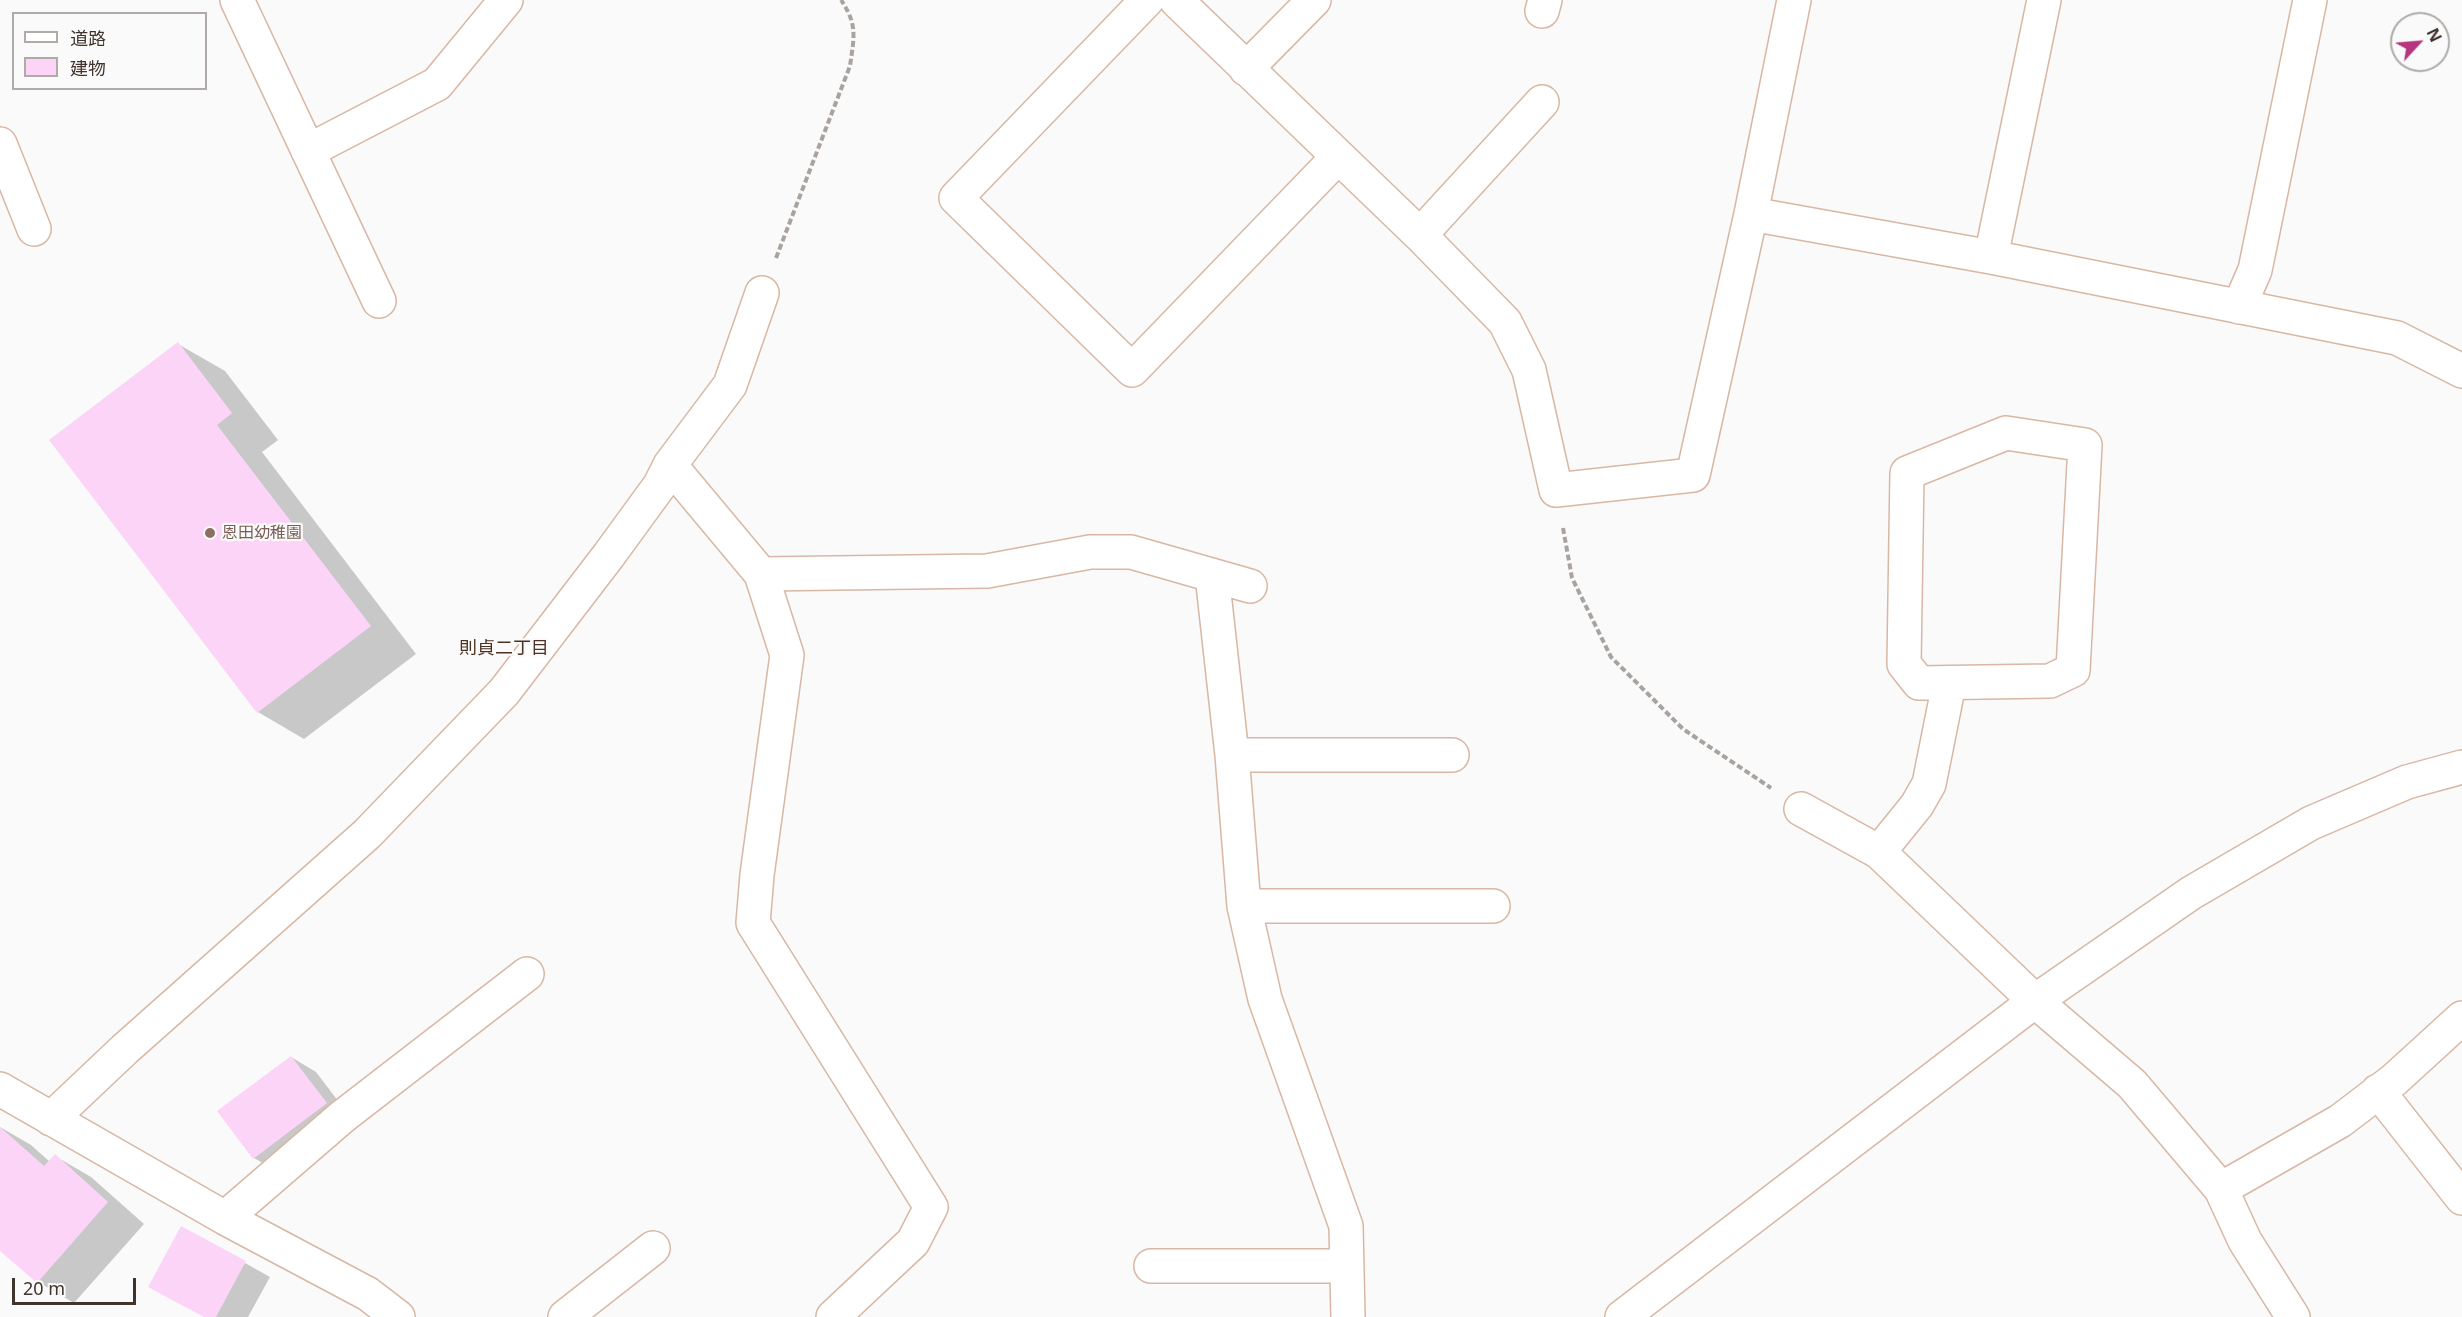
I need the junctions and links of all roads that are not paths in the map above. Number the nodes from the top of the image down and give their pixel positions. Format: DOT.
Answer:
graph roads {
  1 [pos="237,0"];
  2 [pos="506,0"];
  3 [pos="1147,0"];
  4 [pos="1176,0"];
  5 [pos="1314,0"];
  6 [pos="1794,0"];
  7 [pos="2043,0"];
  8 [pos="2310,0"];
  9 [pos="1246,69"];
  10 [pos="1542,102"];
  11 [pos="0,144"];
  12 [pos="308,151"];
  13 [pos="1338,157"];
  14 [pos="1751,214"];
  15 [pos="34,229"];
  16 [pos="1420,235"];
  17 [pos="1991,257"];
  18 [pos="762,293"];
  19 [pos="379,301"];
  20 [pos="2239,307"];
  21 [pos="2462,371"];
  22 [pos="670,465"];
  23 [pos="760,574"];
  24 [pos="1212,575"];
  25 [pos="1250,586"];
  26 [pos="1949,684"];
  27 [pos="1232,755"];
  28 [pos="1452,755"];
  29 [pos="2462,767"];
  30 [pos="1802,809"];
  31 [pos="1879,852"];
  32 [pos="1244,906"];
  33 [pos="1492,906"];
  34 [pos="527,974"];
  35 [pos="2035,1001"];
  36 [pos="2462,1018"];
  37 [pos="0,1089"];
  38 [pos="2378,1091"];
  39 [pos="51,1119"];
  40 [pos="2221,1189"];
  41 [pos="2462,1198"];
  42 [pos="225,1218"];
  43 [pos="653,1248"];
  44 [pos="1151,1266"];
  45 [pos="1346,1266"];
  46 [pos="398,1317"];
  47 [pos="565,1317"];
  48 [pos="833,1317"];
  49 [pos="1348,1317"];
  50 [pos="1622,1317"];
  51 [pos="2294,1317"];
  1 -- 12 [label="street"];
  2 -- 12 [label="street"];
  3 -- 13 [label="street"];
  4 -- 9 [label="street"];
  5 -- 9 [label="street"];
  6 -- 14 [label="street"];
  7 -- 17 [label="street"];
  8 -- 20 [label="street"];
  9 -- 13 [label="street"];
  10 -- 16 [label="street"];
  11 -- 15 [label="street"];
  12 -- 19 [label="street"];
  13 -- 16 [label="street"];
  14 -- 16 [label="street"];
  14 -- 17 [label="street"];
  17 -- 20 [label="street"];
  18 -- 22 [label="street"];
  20 -- 21 [label="street"];
  22 -- 23 [label="street"];
  22 -- 39 [label="street"];
  23 -- 24 [label="street"];
  23 -- 48 [label="street"];
  24 -- 25 [label="street"];
  24 -- 27 [label="street"];
  26 -- 26 [label="street"];
  26 -- 31 [label="street"];
  27 -- 28 [label="street"];
  27 -- 32 [label="street"];
  29 -- 35 [label="street"];
  30 -- 31 [label="street"];
  31 -- 35 [label="street"];
  32 -- 33 [label="street"];
  32 -- 45 [label="street"];
  34 -- 42 [label="street"];
  35 -- 40 [label="street"];
  35 -- 50 [label="street"];
  36 -- 38 [label="street"];
  37 -- 39 [label="street"];
  38 -- 40 [label="street"];
  38 -- 41 [label="street"];
  39 -- 42 [label="street"];
  40 -- 51 [label="street"];
  42 -- 46 [label="street"];
  43 -- 47 [label="street"];
  44 -- 45 [label="street"];
  45 -- 49 [label="street"];
}
